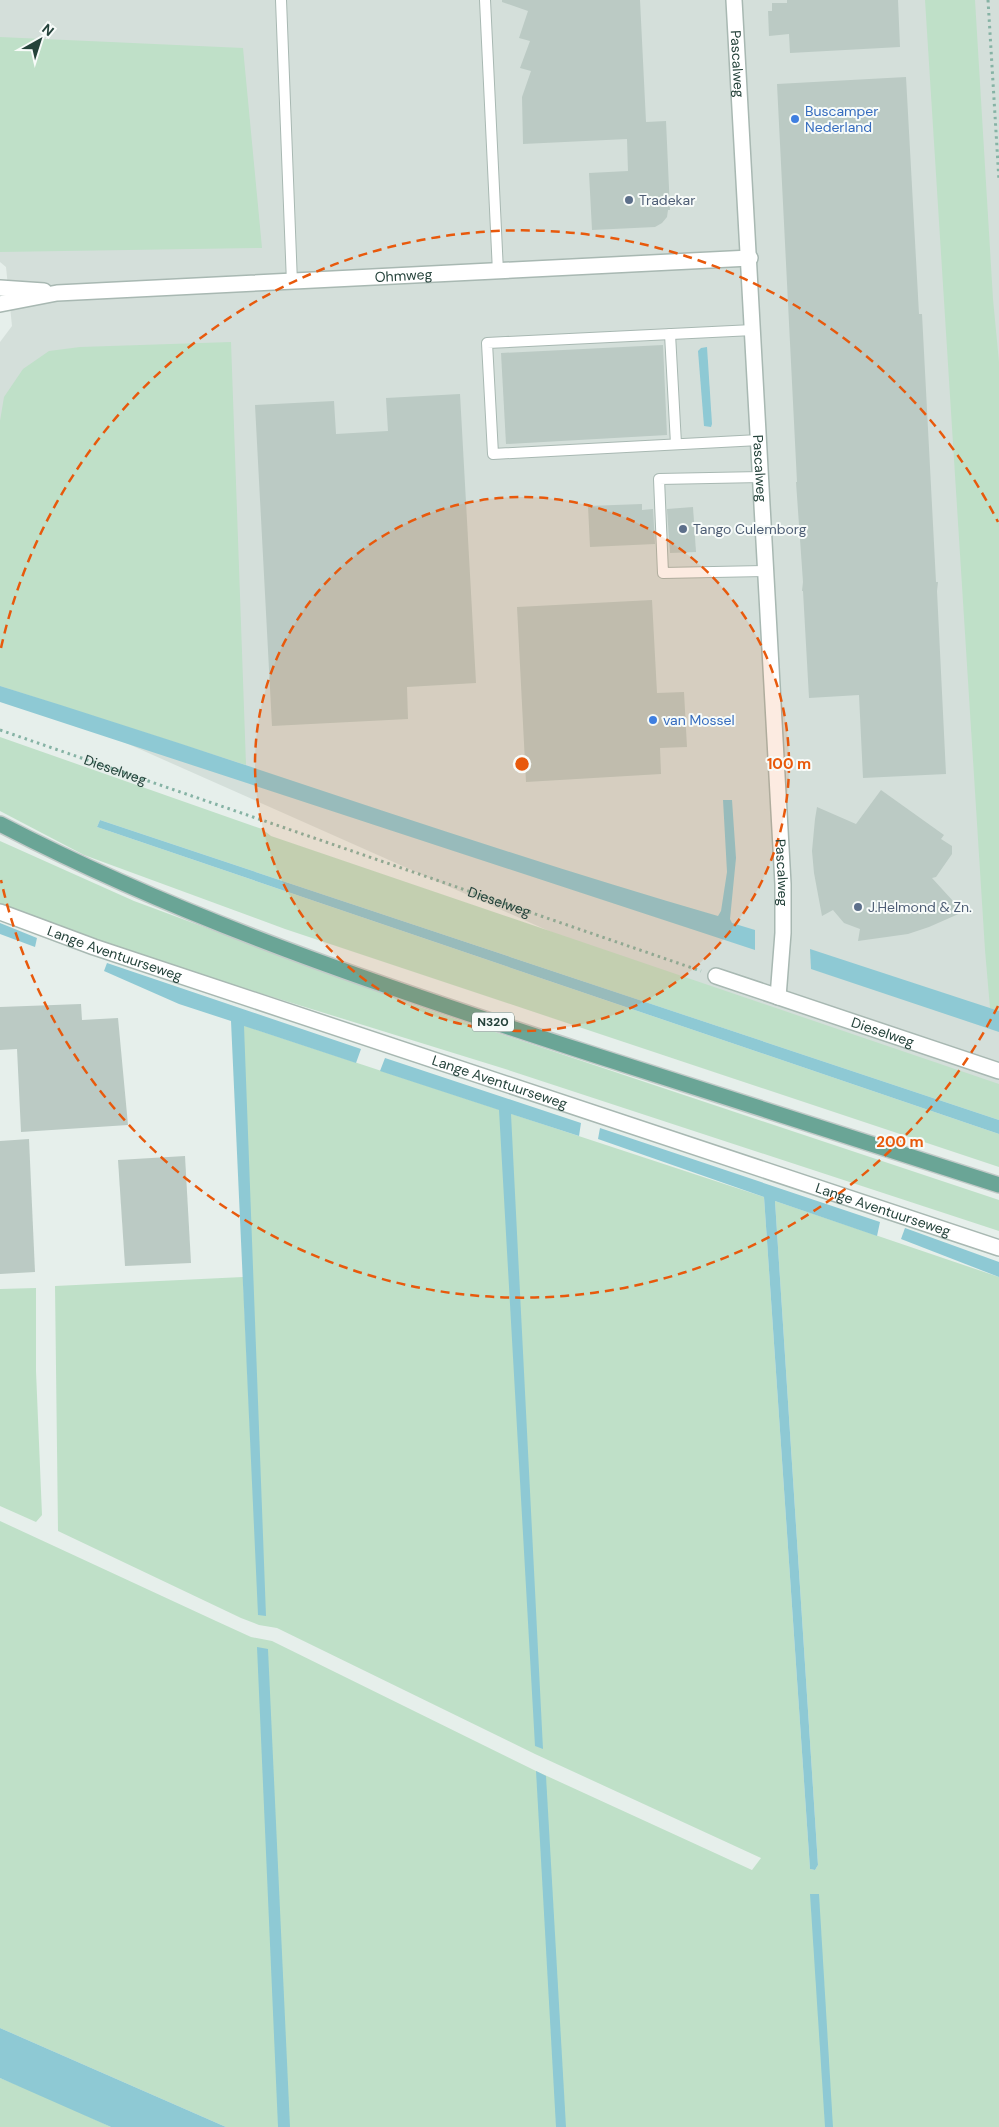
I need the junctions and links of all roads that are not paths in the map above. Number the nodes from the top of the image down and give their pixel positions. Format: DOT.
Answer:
graph roads {
  1 [pos="281,0"];
  2 [pos="485,0"];
  3 [pos="734,0"];
  4 [pos="750,258"];
  5 [pos="498,272"];
  6 [pos="292,283"];
  7 [pos="0,288"];
  8 [pos="57,293"];
  9 [pos="0,304"];
  10 [pos="754,330"];
  11 [pos="670,334"];
  12 [pos="759,440"];
  13 [pos="676,444"];
  14 [pos="761,478"];
  15 [pos="766,571"];
  16 [pos="0,824"];
  17 [pos="0,912"];
  18 [pos="716,976"];
  19 [pos="778,997"];
  20 [pos="999,1071"];
  21 [pos="999,1185"];
  22 [pos="999,1248"];
  1 -- 6 [label="lane"];
  2 -- 5 [label="lane"];
  3 -- 4 [label="street, Pascalweg"];
  4 -- 5 [label="street, Ohmweg"];
  4 -- 10 [label="street, Pascalweg"];
  5 -- 6 [label="street, Ohmweg"];
  6 -- 8 [label="street, Ohmweg"];
  7 -- 8 [label="street, Ohmweg"];
  8 -- 9 [label="street, Ohmweg"];
  10 -- 11 [label="lane"];
  10 -- 12 [label="street, Pascalweg"];
  11 -- 13 [label="lane"];
  11 -- 13 [label="lane"];
  12 -- 13 [label="lane"];
  12 -- 14 [label="street, Pascalweg"];
  14 -- 15 [label="street, Pascalweg"];
  14 -- 15 [label="lane"];
  15 -- 19 [label="street, Pascalweg"];
  16 -- 21 [label="main road, N320"];
  17 -- 22 [label="street, Lange Aventuurseweg"];
  18 -- 19 [label="street, Dieselweg"];
  19 -- 20 [label="street, Dieselweg"];
}
